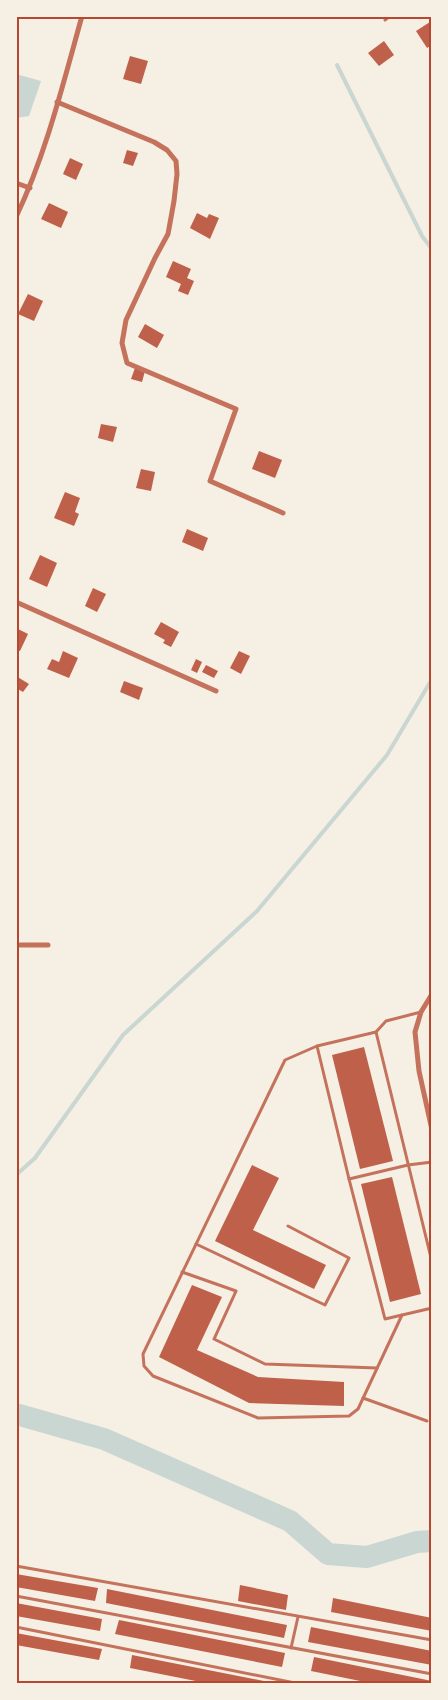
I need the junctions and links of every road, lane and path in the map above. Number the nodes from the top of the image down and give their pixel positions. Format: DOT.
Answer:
graph roads {
  1 [pos="82,16"];
  2 [pos="390,16"];
  3 [pos="384,20"];
  4 [pos="57,102"];
  5 [pos="16,183"];
  6 [pos="30,188"];
  7 [pos="16,217"];
  8 [pos="282,513"];
  9 [pos="16,602"];
  10 [pos="216,691"];
  11 [pos="16,945"];
  12 [pos="48,945"];
  13 [pos="432,994"];
  14 [pos="421,1012"];
  15 [pos="376,1032"];
  16 [pos="317,1046"];
  17 [pos="432,1130"];
  18 [pos="432,1162"];
  19 [pos="408,1165"];
  20 [pos="349,1179"];
  21 [pos="288,1226"];
  22 [pos="196,1244"];
  23 [pos="432,1262"];
  24 [pos="182,1272"];
  25 [pos="432,1308"];
  26 [pos="402,1315"];
  27 [pos="378,1368"];
  28 [pos="363,1398"];
  29 [pos="427,1421"];
  30 [pos="16,1566"];
  31 [pos="16,1596"];
  32 [pos="298,1616"];
  33 [pos="16,1627"];
  34 [pos="432,1640"];
  35 [pos="291,1648"];
  36 [pos="432,1674"];
  37 [pos="300,1684"];
  1 -- 4 [label="street"];
  2 -- 3 [label="lane"];
  4 -- 6 [label="street"];
  4 -- 8 [label="street"];
  5 -- 6 [label="street"];
  6 -- 7 [label="street"];
  9 -- 10 [label="street"];
  11 -- 12 [label="street"];
  13 -- 14 [label="street"];
  14 -- 15 [label="lane"];
  14 -- 17 [label="street"];
  15 -- 16 [label="lane"];
  15 -- 19 [label="lane"];
  16 -- 20 [label="lane"];
  16 -- 22 [label="lane"];
  18 -- 19 [label="lane"];
  19 -- 20 [label="lane"];
  19 -- 23 [label="lane"];
  20 -- 26 [label="lane"];
  21 -- 22 [label="lane"];
  22 -- 24 [label="lane"];
  24 -- 27 [label="lane"];
  24 -- 28 [label="lane"];
  25 -- 26 [label="lane"];
  26 -- 27 [label="lane"];
  27 -- 28 [label="lane"];
  28 -- 29 [label="lane"];
  30 -- 32 [label="lane"];
  31 -- 35 [label="lane"];
  32 -- 34 [label="lane"];
  32 -- 35 [label="lane"];
  33 -- 37 [label="lane"];
  35 -- 36 [label="lane"];
}
